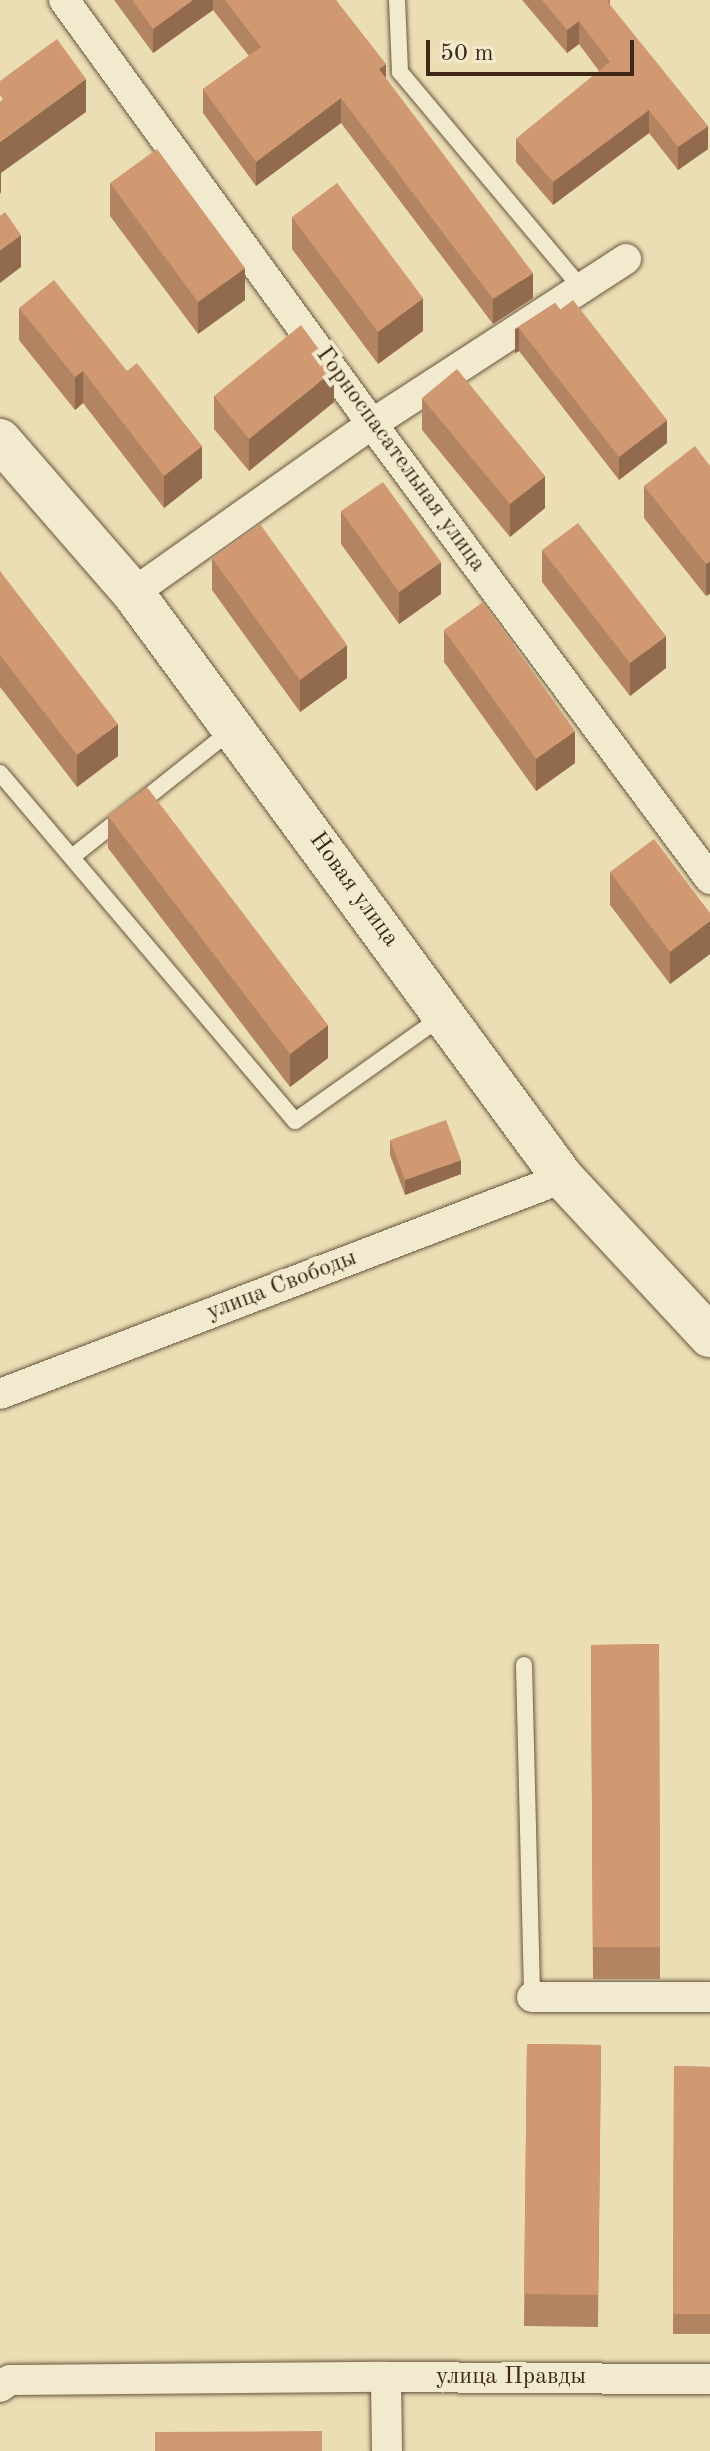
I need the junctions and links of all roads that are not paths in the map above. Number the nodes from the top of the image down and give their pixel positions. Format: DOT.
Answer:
graph roads {
  1 [pos="64,0"];
  2 [pos="397,0"];
  3 [pos="626,259"];
  4 [pos="581,288"];
  5 [pos="372,424"];
  6 [pos="0,440"];
  7 [pos="133,593"];
  8 [pos="235,728"];
  9 [pos="0,773"];
  10 [pos="72,857"];
  11 [pos="710,879"];
  12 [pos="444,1015"];
  13 [pos="563,1178"];
  14 [pos="710,1336"];
  15 [pos="0,1394"];
  16 [pos="524,1665"];
  17 [pos="532,1997"];
  18 [pos="710,1997"];
  19 [pos="386,2377"];
  20 [pos="710,2379"];
  21 [pos="0,2387"];
  22 [pos="387,2451"];
  1 -- 5 [label="street, Горноспасательная улица"];
  2 -- 4 [label="lane"];
  3 -- 4 [label="street"];
  4 -- 5 [label="street"];
  5 -- 7 [label="street"];
  5 -- 11 [label="street, Горноспасательная улица"];
  6 -- 7 [label="main road, Новая улица"];
  7 -- 8 [label="main road, Новая улица"];
  8 -- 10 [label="lane"];
  8 -- 12 [label="main road, Новая улица"];
  9 -- 10 [label="lane"];
  10 -- 12 [label="lane"];
  12 -- 13 [label="main road, Новая улица"];
  13 -- 14 [label="main road, Новая улица"];
  13 -- 15 [label="street, улица Свободы"];
  16 -- 17 [label="lane"];
  17 -- 18 [label="street"];
  19 -- 20 [label="street, улица Правды"];
  19 -- 21 [label="street, улица Правды"];
  19 -- 22 [label="street"];
}
